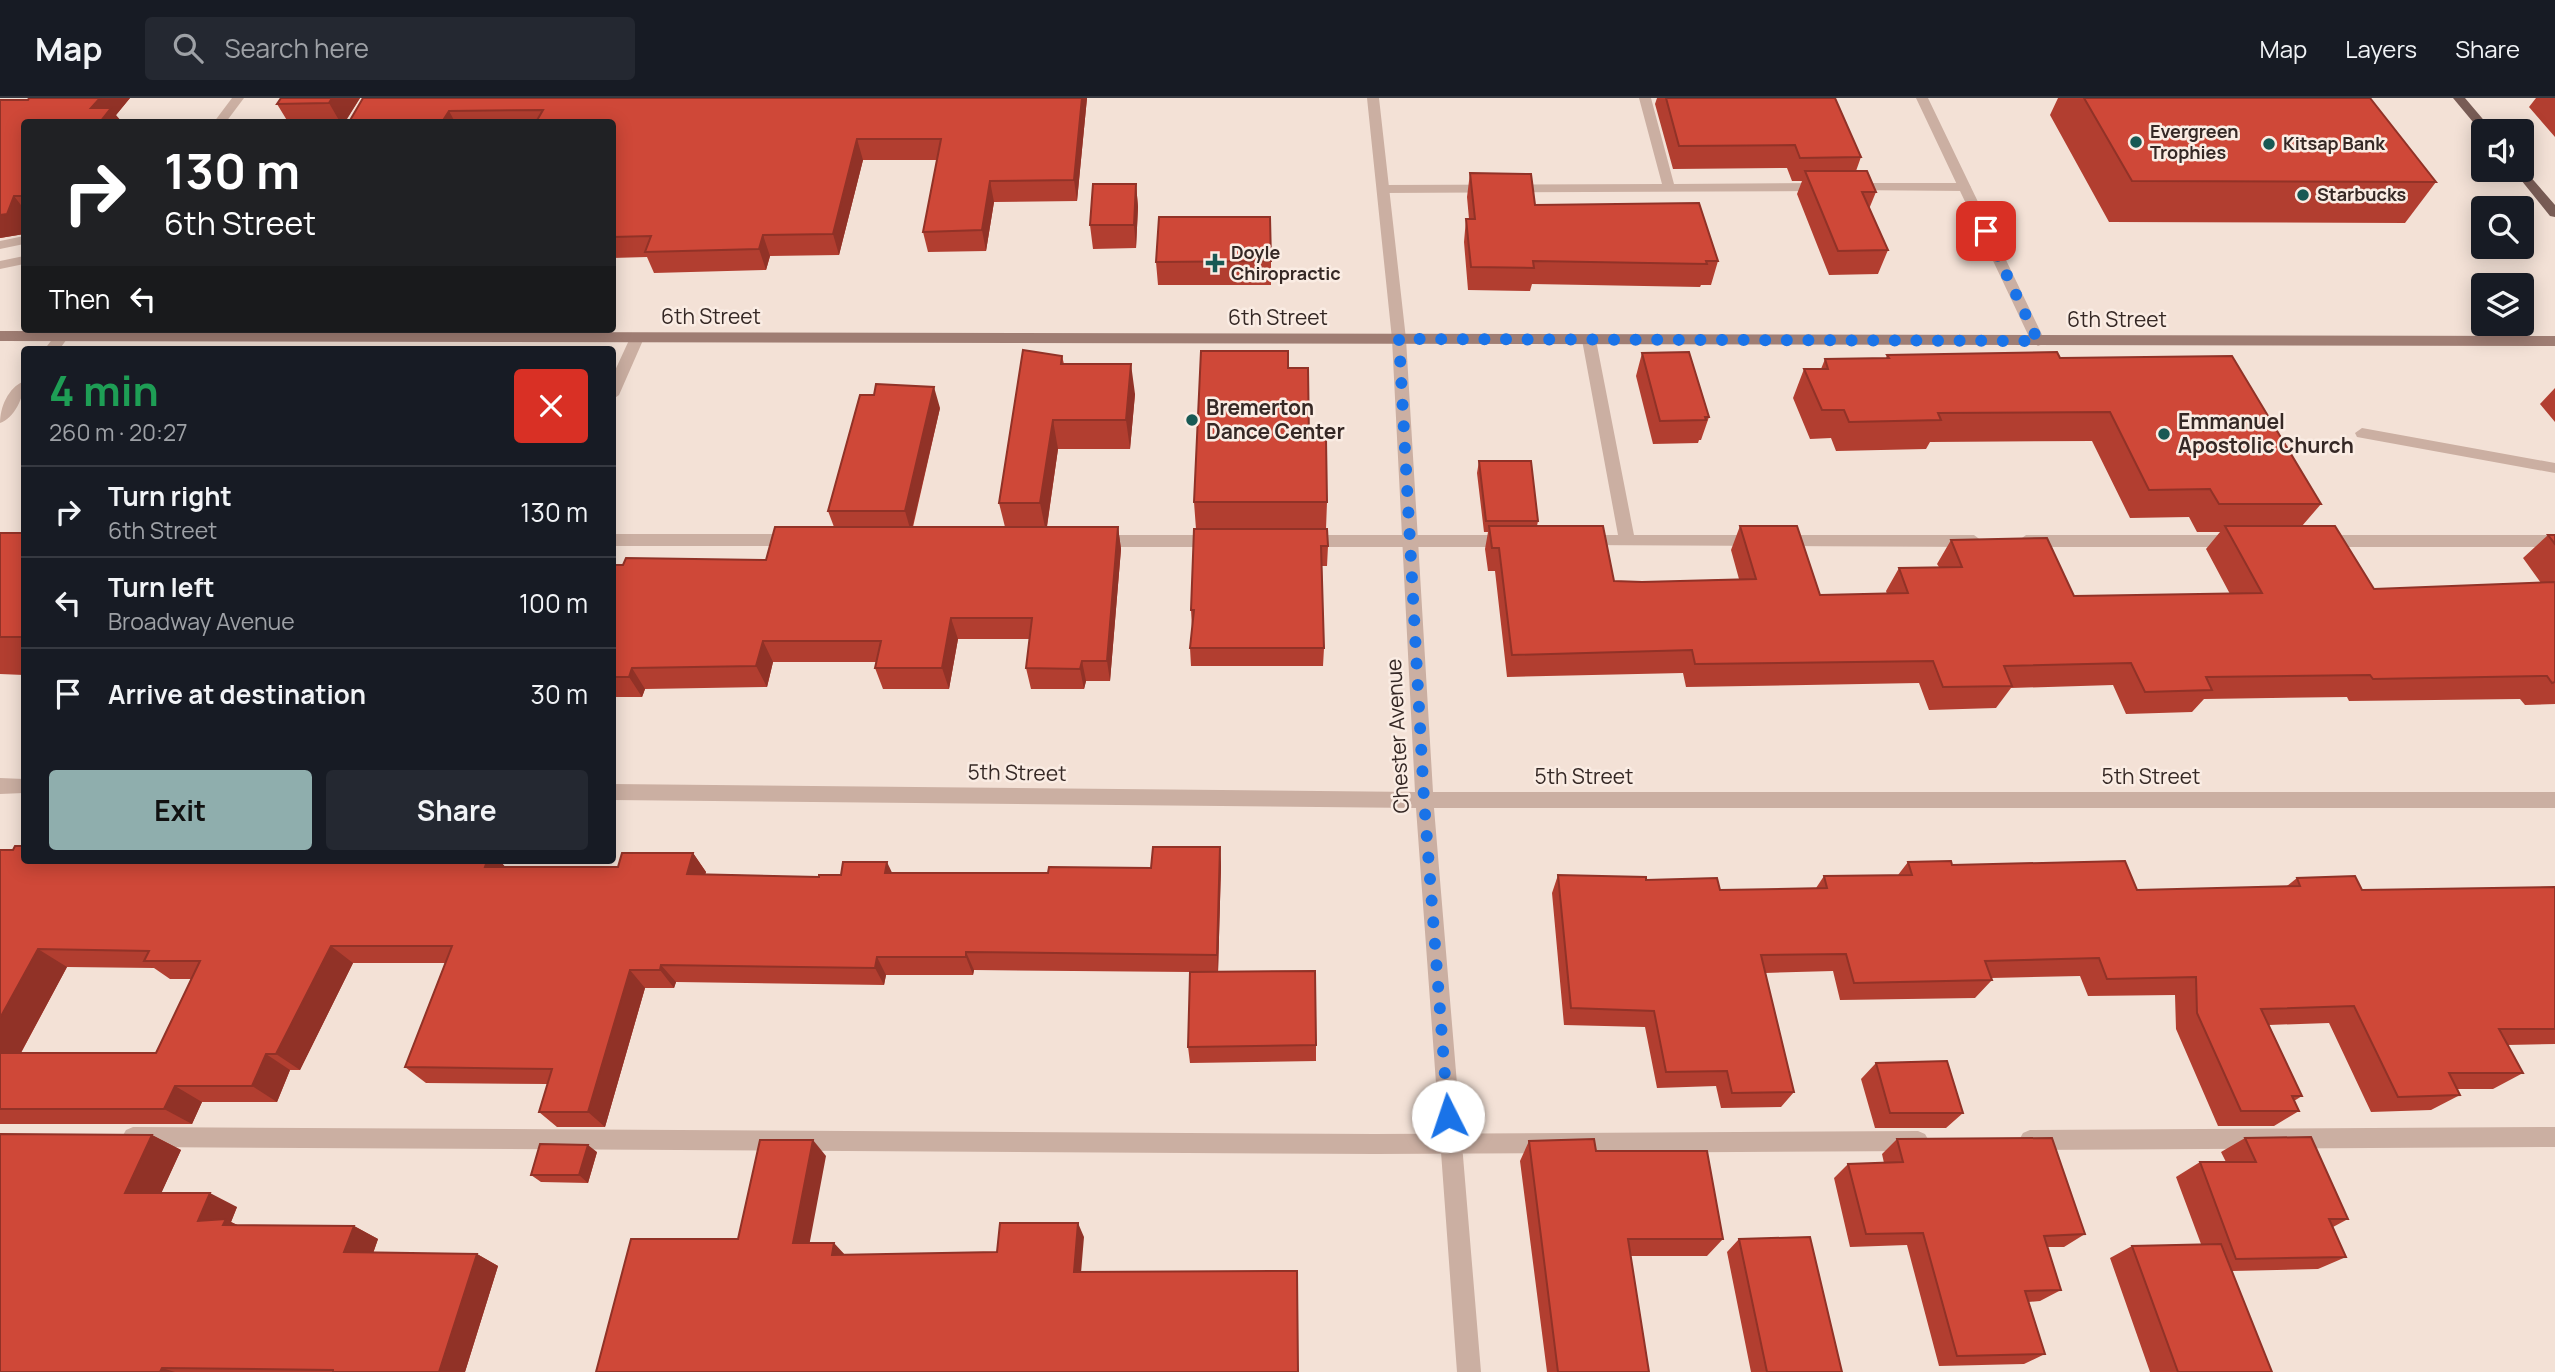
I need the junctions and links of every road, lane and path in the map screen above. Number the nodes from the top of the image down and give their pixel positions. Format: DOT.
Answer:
graph roads {
  1 [pos="238,98"];
  2 [pos="1373,98"];
  3 [pos="1645,98"];
  4 [pos="1922,98"];
  5 [pos="2459,98"];
  6 [pos="222,119"];
  7 [pos="2477,119"];
  8 [pos="2529,182"];
  9 [pos="1965,187"];
  10 [pos="1669,188"];
  11 [pos="1383,189"];
  12 [pos="2555,213"];
  13 [pos="21,241"];
  14 [pos="0,245"];
  15 [pos="21,261"];
  16 [pos="0,265"];
  17 [pos="64,333"];
  18 [pos="0,336"];
  19 [pos="637,338"];
  20 [pos="1399,339"];
  21 [pos="1589,340"];
  22 [pos="2038,341"];
  23 [pos="2555,341"];
  24 [pos="616,386"];
  25 [pos="21,390"];
  26 [pos="0,418"];
  27 [pos="2362,433"];
  28 [pos="2555,468"];
  29 [pos="616,540"];
  30 [pos="808,540"];
  31 [pos="1088,541"];
  32 [pos="1241,541"];
  33 [pos="1283,541"];
  34 [pos="1410,541"];
  35 [pos="1523,541"];
  36 [pos="1562,541"];
  37 [pos="1628,541"];
  38 [pos="2256,541"];
  39 [pos="2298,541"];
  40 [pos="2555,541"];
  41 [pos="0,786"];
  42 [pos="21,786"];
  43 [pos="616,792"];
  44 [pos="1424,800"];
  45 [pos="2555,800"];
  46 [pos="111,1137"];
  47 [pos="2555,1137"];
  48 [pos="2015,1140"];
  49 [pos="1945,1141"];
  50 [pos="1450,1144"];
  51 [pos="1469,1372"];
  1 -- 6 [label="street"];
  2 -- 11 [label="street, Chester Avenue"];
  3 -- 10 [label="street"];
  4 -- 9 [label="street"];
  5 -- 7 [label="main road"];
  8 -- 12 [label="main road"];
  9 -- 10 [label="street"];
  9 -- 22 [label="street"];
  10 -- 11 [label="street"];
  11 -- 20 [label="street, Chester Avenue"];
  13 -- 14 [label="street"];
  15 -- 16 [label="street"];
  17 -- 18 [label="main road, 6th Street"];
  17 -- 19 [label="main road, 6th Street"];
  19 -- 20 [label="main road, 6th Street"];
  19 -- 24 [label="street"];
  20 -- 21 [label="main road, 6th Street"];
  20 -- 34 [label="street, Chester Avenue"];
  21 -- 22 [label="main road, 6th Street"];
  21 -- 37 [label="street"];
  22 -- 23 [label="main road, 6th Street"];
  25 -- 26 [label="street"];
  27 -- 28 [label="street"];
  29 -- 30 [label="street"];
  31 -- 32 [label="street"];
  33 -- 34 [label="street"];
  34 -- 35 [label="street"];
  34 -- 44 [label="street, Chester Avenue"];
  36 -- 37 [label="street"];
  37 -- 38 [label="street"];
  39 -- 40 [label="street"];
  41 -- 42 [label="street"];
  43 -- 44 [label="street, 5th Street"];
  44 -- 45 [label="street, 5th Street"];
  44 -- 50 [label="street, Chester Avenue"];
  46 -- 50 [label="street"];
  47 -- 48 [label="street"];
  49 -- 50 [label="street"];
  50 -- 51 [label="street, Chester Avenue"];
}
